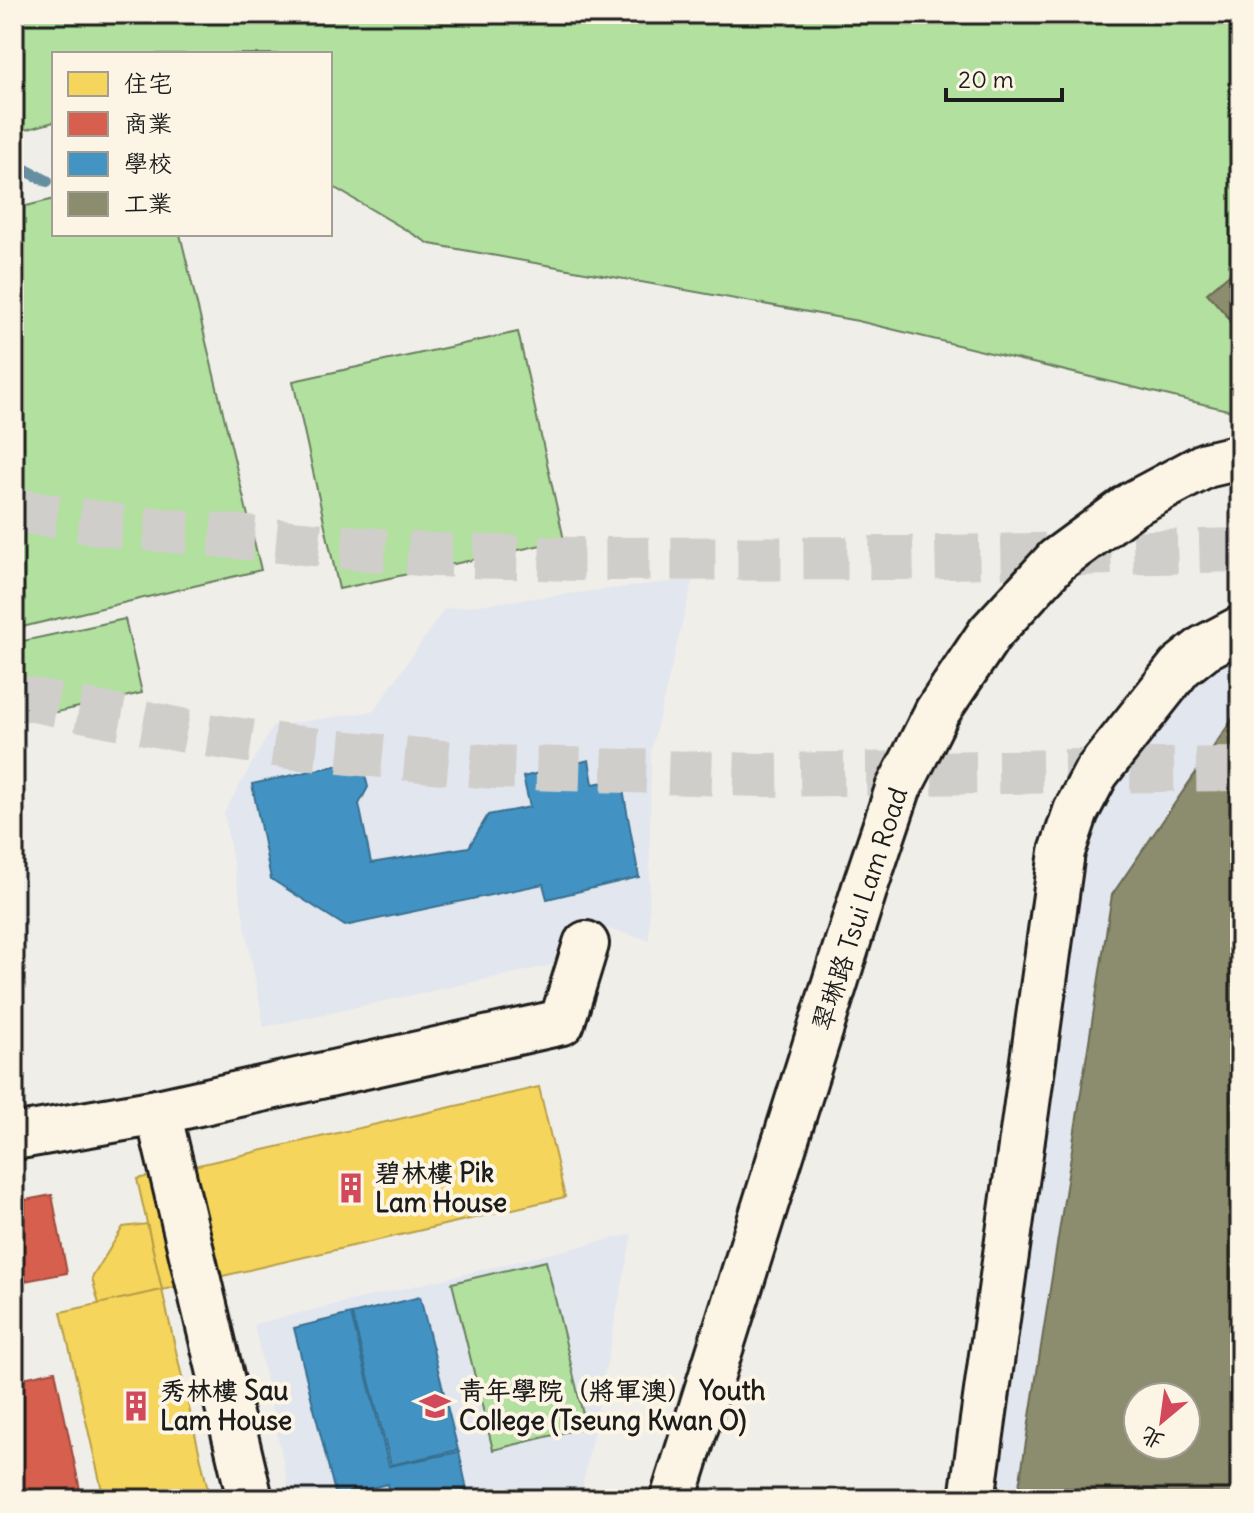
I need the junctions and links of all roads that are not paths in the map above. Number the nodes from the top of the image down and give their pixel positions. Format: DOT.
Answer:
graph roads {
  1 [pos="1240,457"];
  2 [pos="1240,629"];
  3 [pos="586,944"];
  4 [pos="158,1112"];
  5 [pos="14,1137"];
  6 [pos="250,1499"];
  7 [pos="673,1499"];
  8 [pos="972,1499"];
  1 -- 7 [label="street, 翠琳路 Tsui Lam Road"];
  2 -- 8 [label="street"];
  3 -- 4 [label="street"];
  4 -- 5 [label="street"];
  4 -- 6 [label="street"];
}
